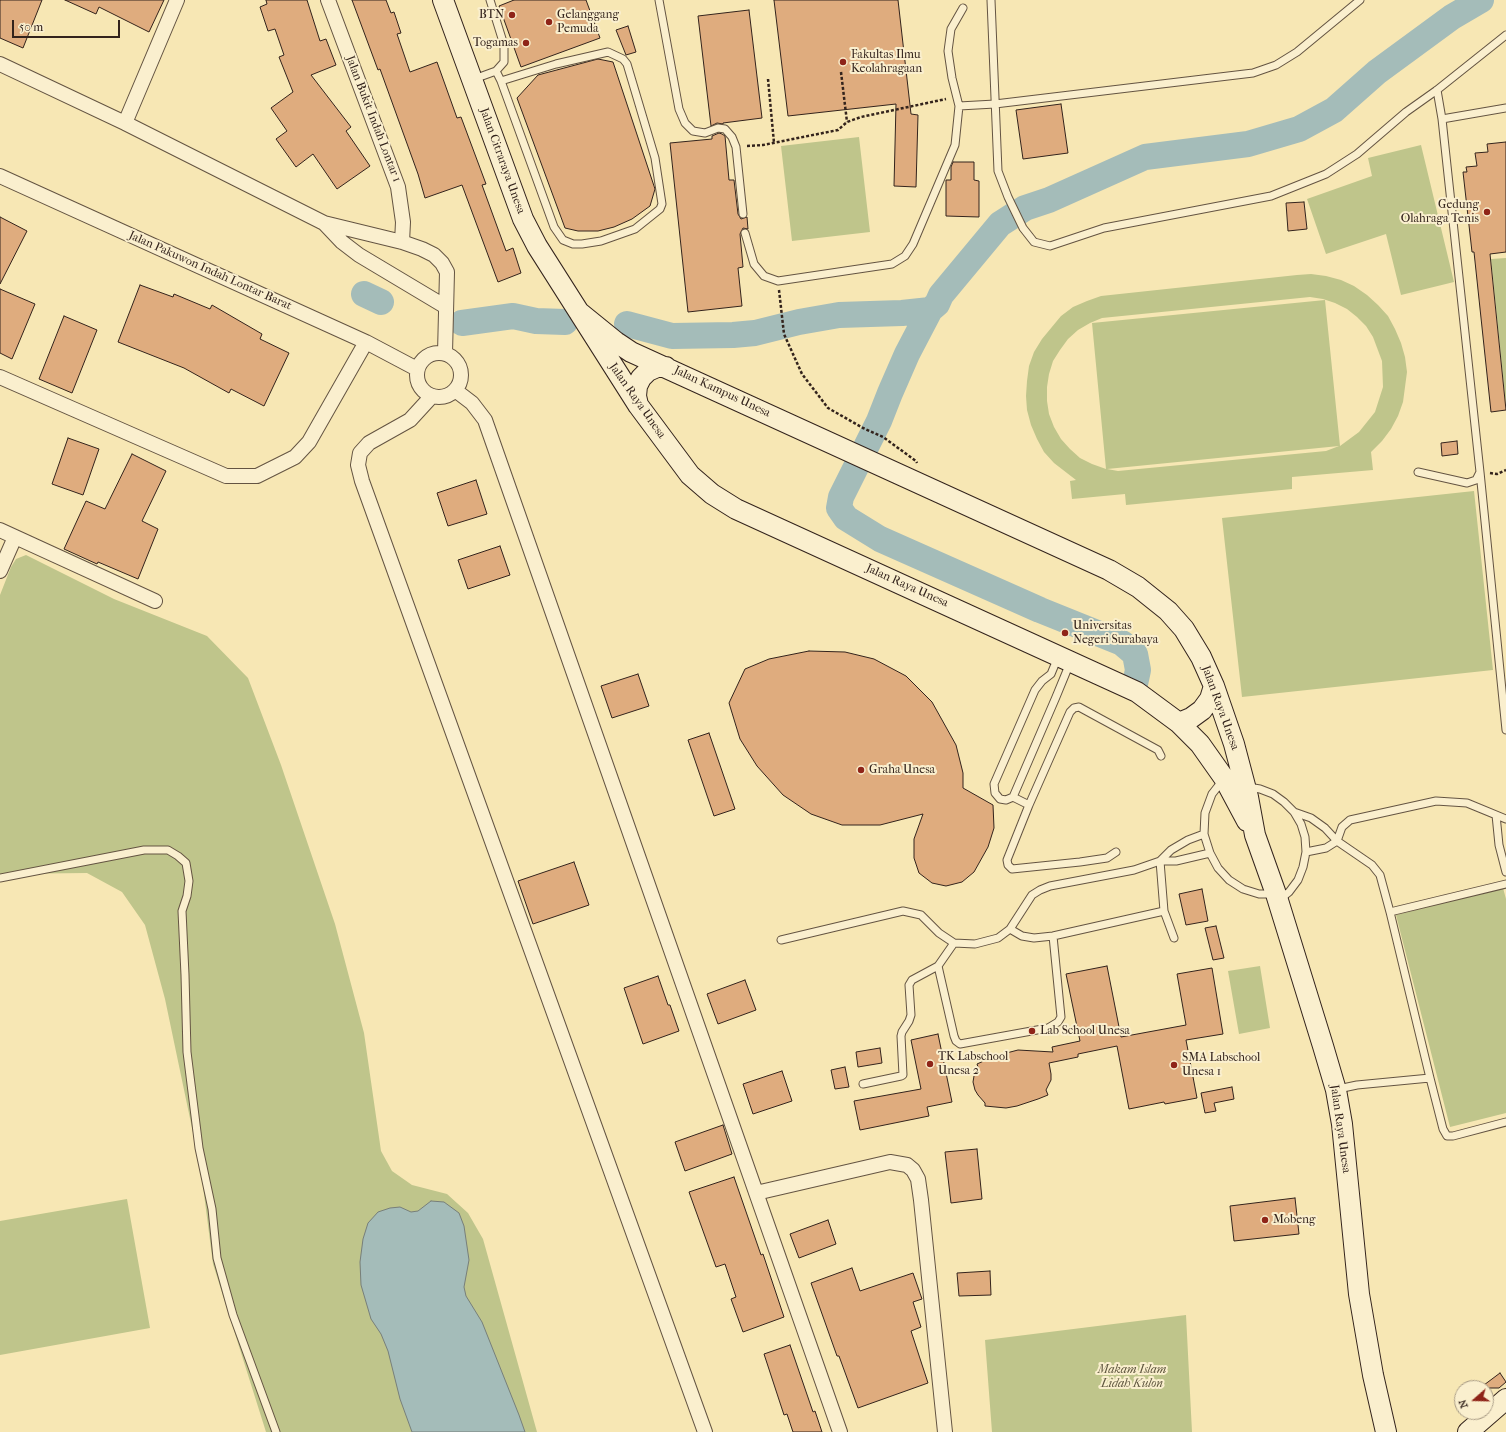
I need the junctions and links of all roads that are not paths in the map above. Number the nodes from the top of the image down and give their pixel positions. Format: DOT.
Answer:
graph roads {
  1 [pos="177,0"];
  2 [pos="328,0"];
  3 [pos="443,0"];
  4 [pos="490,0"];
  5 [pos="659,0"];
  6 [pos="991,0"];
  7 [pos="1360,0"];
  8 [pos="964,8"];
  9 [pos="1506,35"];
  10 [pos="0,64"];
  11 [pos="496,71"];
  12 [pos="472,80"];
  13 [pos="501,81"];
  14 [pos="1437,90"];
  15 [pos="995,104"];
  16 [pos="959,106"];
  17 [pos="1506,108"];
  18 [pos="1442,119"];
  19 [pos="125,122"];
  20 [pos="0,176"];
  21 [pos="743,214"];
  22 [pos="324,223"];
  23 [pos="745,233"];
  24 [pos="402,242"];
  25 [pos="446,308"];
  26 [pos="580,312"];
  27 [pos="366,342"];
  28 [pos="445,353"];
  29 [pos="666,367"];
  30 [pos="417,369"];
  31 [pos="0,377"];
  32 [pos="455,390"];
  33 [pos="432,396"];
  34 [pos="638,405"];
  35 [pos="872,461"];
  36 [pos="1418,472"];
  37 [pos="1480,472"];
  38 [pos="0,530"];
  39 [pos="15,537"];
  40 [pos="0,571"];
  41 [pos="155,601"];
  42 [pos="1065,658"];
  43 [pos="1214,686"];
  44 [pos="1179,723"];
  45 [pos="1506,730"];
  46 [pos="1161,756"];
  47 [pos="1224,778"];
  48 [pos="1246,787"];
  49 [pos="1013,797"];
  50 [pos="1028,805"];
  51 [pos="1294,812"];
  52 [pos="1496,815"];
  53 [pos="1506,819"];
  54 [pos="1204,834"];
  55 [pos="1255,835"];
  56 [pos="1337,840"];
  57 [pos="1116,852"];
  58 [pos="1306,852"];
  59 [pos="1210,853"];
  60 [pos="1160,861"];
  61 [pos="1506,872"];
  62 [pos="0,878"];
  63 [pos="1506,884"];
  64 [pos="1276,898"];
  65 [pos="1164,911"];
  66 [pos="1390,912"];
  67 [pos="1010,929"];
  68 [pos="1053,936"];
  69 [pos="1174,938"];
  70 [pos="781,940"];
  71 [pos="954,943"];
  72 [pos="938,966"];
  73 [pos="1430,1078"];
  74 [pos="862,1084"];
  75 [pos="1336,1090"];
  76 [pos="1506,1123"];
  77 [pos="756,1193"];
  78 [pos="1506,1399"];
  79 [pos="276,1432"];
  80 [pos="705,1432"];
  81 [pos="840,1432"];
  82 [pos="944,1432"];
  83 [pos="1386,1432"];
  84 [pos="1468,1432"];
  1 -- 19 [label="street"];
  2 -- 24 [label="street, Jalan Bukit Indah Lontar 1"];
  3 -- 12 [label="main road, Jalan Citraraya Unesa"];
  4 -- 11 [label="lane"];
  5 -- 21 [label="lane"];
  6 -- 15 [label="lane"];
  7 -- 15 [label="lane"];
  8 -- 16 [label="lane"];
  9 -- 14 [label="lane"];
  10 -- 19 [label="street"];
  11 -- 12 [label="lane"];
  11 -- 13 [label="lane"];
  12 -- 26 [label="main road, Jalan Citraraya Unesa"];
  13 -- 13 [label="lane"];
  14 -- 15 [label="lane"];
  14 -- 18 [label="lane"];
  15 -- 16 [label="lane"];
  16 -- 23 [label="lane"];
  17 -- 18 [label="lane"];
  18 -- 37 [label="lane"];
  19 -- 22 [label="street"];
  20 -- 27 [label="street, Jalan Pakuwon Indah Lontar Barat"];
  22 -- 24 [label="street"];
  22 -- 25 [label="street"];
  24 -- 25 [label="street"];
  25 -- 28 [label="street"];
  26 -- 29 [label="main road, Jalan Kampus Unesa"];
  26 -- 34 [label="main road, Jalan Raya Unesa"];
  27 -- 30 [label="street, Jalan Pakuwon Indah Lontar Barat"];
  27 -- 31 [label="street"];
  28 -- 30 [label="street"];
  28 -- 32 [label="street"];
  29 -- 34 [label="main road"];
  29 -- 35 [label="main road, Jalan Kampus Unesa"];
  30 -- 33 [label="street"];
  32 -- 33 [label="street"];
  32 -- 77 [label="street"];
  33 -- 80 [label="street"];
  34 -- 42 [label="main road, Jalan Raya Unesa"];
  35 -- 43 [label="main road, Jalan Raya Unesa"];
  36 -- 37 [label="lane"];
  37 -- 45 [label="lane"];
  38 -- 39 [label="street"];
  39 -- 40 [label="street"];
  39 -- 41 [label="street"];
  42 -- 44 [label="main road, Jalan Raya Unesa"];
  42 -- 49 [label="lane"];
  42 -- 49 [label="lane"];
  43 -- 44 [label="main road"];
  43 -- 48 [label="main road, Jalan Raya Unesa"];
  44 -- 47 [label="main road, Jalan Raya Unesa"];
  46 -- 50 [label="lane"];
  47 -- 54 [label="lane"];
  47 -- 55 [label="main road, Jalan Raya Unesa"];
  48 -- 51 [label="lane"];
  48 -- 55 [label="main road, Jalan Raya Unesa"];
  49 -- 50 [label="lane"];
  50 -- 57 [label="lane"];
  51 -- 56 [label="lane"];
  51 -- 58 [label="lane"];
  52 -- 53 [label="lane"];
  52 -- 56 [label="lane"];
  52 -- 61 [label="lane"];
  54 -- 59 [label="lane"];
  54 -- 60 [label="lane"];
  55 -- 64 [label="main road, Jalan Raya Unesa"];
  56 -- 58 [label="lane"];
  56 -- 66 [label="lane"];
  58 -- 64 [label="lane"];
  59 -- 60 [label="lane"];
  59 -- 64 [label="lane"];
  60 -- 65 [label="lane"];
  60 -- 67 [label="lane"];
  62 -- 79 [label="lane"];
  63 -- 66 [label="lane"];
  64 -- 75 [label="main road, Jalan Raya Unesa"];
  65 -- 68 [label="lane"];
  65 -- 69 [label="lane"];
  66 -- 73 [label="lane"];
  67 -- 68 [label="lane"];
  67 -- 71 [label="lane"];
  68 -- 72 [label="lane"];
  70 -- 71 [label="lane"];
  71 -- 72 [label="lane"];
  72 -- 74 [label="lane"];
  73 -- 75 [label="lane"];
  73 -- 76 [label="lane"];
  75 -- 83 [label="main road, Jalan Raya Unesa"];
  77 -- 81 [label="street"];
  77 -- 82 [label="street"];
  78 -- 84 [label="main road"];
}
